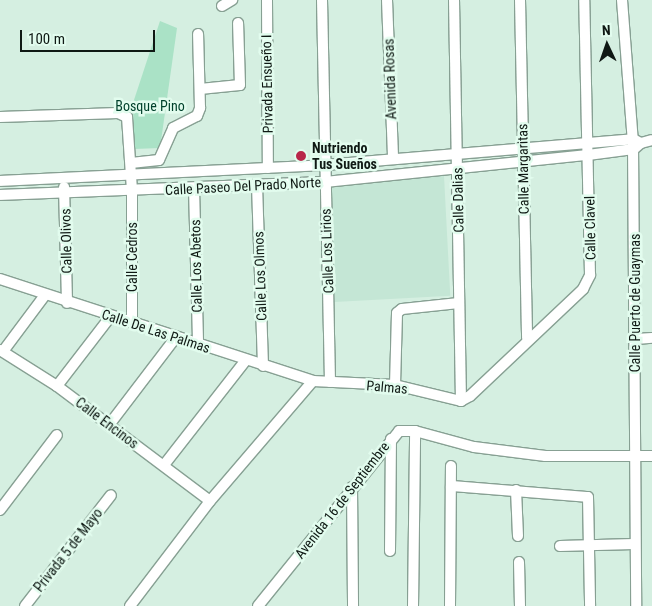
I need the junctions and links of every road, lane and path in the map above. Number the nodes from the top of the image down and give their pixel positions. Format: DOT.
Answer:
graph roads {
  1 [pos="232,0"];
  2 [pos="266,0"];
  3 [pos="322,0"];
  4 [pos="387,0"];
  5 [pos="454,0"];
  6 [pos="520,0"];
  7 [pos="584,0"];
  8 [pos="622,0"];
  9 [pos="222,6"];
  10 [pos="238,24"];
  11 [pos="198,34"];
  12 [pos="200,89"];
  13 [pos="0,117"];
  14 [pos="652,140"];
  15 [pos="587,143"];
  16 [pos="636,144"];
  17 [pos="522,148"];
  18 [pos="458,153"];
  19 [pos="588,155"];
  20 [pos="393,158"];
  21 [pos="522,162"];
  22 [pos="131,163"];
  23 [pos="325,165"];
  24 [pos="268,168"];
  25 [pos="458,168"];
  26 [pos="130,176"];
  27 [pos="64,178"];
  28 [pos="0,181"];
  29 [pos="325,182"];
  30 [pos="257,185"];
  31 [pos="194,188"];
  32 [pos="65,191"];
  33 [pos="132,191"];
  34 [pos="0,195"];
  35 [pos="0,278"];
  36 [pos="45,295"];
  37 [pos="67,303"];
  38 [pos="459,303"];
  39 [pos="110,316"];
  40 [pos="132,323"];
  41 [pos="176,337"];
  42 [pos="527,338"];
  43 [pos="652,338"];
  44 [pos="636,339"];
  45 [pos="198,344"];
  46 [pos="2,350"];
  47 [pos="246,360"];
  48 [pos="263,366"];
  49 [pos="312,381"];
  50 [pos="330,382"];
  51 [pos="395,385"];
  52 [pos="57,386"];
  53 [pos="461,401"];
  54 [pos="109,425"];
  55 [pos="415,431"];
  56 [pos="58,434"];
  57 [pos="391,439"];
  58 [pos="652,456"];
  59 [pos="635,457"];
  60 [pos="164,465"];
  61 [pos="451,466"];
  62 [pos="451,486"];
  63 [pos="352,487"];
  64 [pos="516,490"];
  65 [pos="111,495"];
  66 [pos="210,501"];
  67 [pos="0,510"];
  68 [pos="518,536"];
  69 [pos="634,544"];
  70 [pos="560,546"];
  71 [pos="591,546"];
  72 [pos="390,551"];
  73 [pos="519,562"];
  74 [pos="25,606"];
  75 [pos="130,606"];
  76 [pos="258,606"];
  77 [pos="353,606"];
  78 [pos="413,606"];
  79 [pos="450,606"];
  80 [pos="520,606"];
  81 [pos="590,606"];
  82 [pos="636,606"];
  1 -- 9 [label="street"];
  2 -- 24 [label="street, Privada Ensueño I"];
  3 -- 23 [label="street, Calle Los Lirios"];
  4 -- 20 [label="street, Avenida Rosas"];
  5 -- 18 [label="street, Calle Dalias"];
  6 -- 17 [label="street, Calle Margaritas"];
  7 -- 15 [label="street, Calle Clavel"];
  8 -- 16 [label="street, Calle Puerto de Guaymas"];
  10 -- 12 [label="street"];
  11 -- 12 [label="street"];
  12 -- 22 [label="street"];
  13 -- 22 [label="street, Calle Cedros"];
  14 -- 16 [label="street"];
  15 -- 16 [label="street, Calle Paseo Del Prado Norte"];
  15 -- 17 [label="street, Calle Paseo Del Prado Norte"];
  15 -- 19 [label="street, Calle Clavel"];
  16 -- 19 [label="street, Calle Paseo Del Prado Norte"];
  16 -- 44 [label="street, Calle Puerto de Guaymas"];
  17 -- 18 [label="street, Calle Paseo Del Prado Norte"];
  17 -- 21 [label="street, Calle Margaritas"];
  18 -- 20 [label="street, Calle Paseo Del Prado Norte"];
  18 -- 25 [label="street, Calle Dalias"];
  19 -- 21 [label="street, Calle Paseo Del Prado Norte"];
  19 -- 42 [label="street, Calle Clavel"];
  20 -- 23 [label="street, Calle Paseo Del Prado Norte"];
  21 -- 25 [label="street, Calle Paseo Del Prado Norte"];
  21 -- 42 [label="street, Calle Margaritas"];
  22 -- 26 [label="street, Calle Cedros"];
  23 -- 24 [label="street, Calle Paseo Del Prado Norte"];
  23 -- 29 [label="street, Calle Los Lirios"];
  24 -- 26 [label="street, Calle Paseo Del Prado Norte"];
  25 -- 29 [label="street, Calle Paseo Del Prado Norte"];
  25 -- 38 [label="street, Calle Dalias"];
  26 -- 27 [label="street, Calle Paseo Del Prado Norte"];
  26 -- 33 [label="street, Calle Cedros"];
  27 -- 28 [label="street, Calle Paseo Del Prado Norte"];
  27 -- 32 [label="street, Calle Olivos"];
  29 -- 30 [label="street, Calle Paseo Del Prado Norte"];
  29 -- 50 [label="street, Calle Los Lirios"];
  30 -- 31 [label="street, Calle Paseo Del Prado Norte"];
  30 -- 48 [label="street, Calle Los Olmos"];
  31 -- 33 [label="street, Calle Paseo Del Prado Norte"];
  31 -- 45 [label="street, Calle Los Abetos"];
  32 -- 33 [label="street, Calle Paseo Del Prado Norte"];
  32 -- 34 [label="street, Calle Paseo Del Prado Norte"];
  32 -- 37 [label="street, Calle Olivos"];
  33 -- 40 [label="street, Calle Cedros"];
  35 -- 36 [label="street, Calle De Las Palmas"];
  36 -- 37 [label="street, Calle De Las Palmas"];
  36 -- 46 [label="street"];
  37 -- 39 [label="street, Calle De Las Palmas"];
  38 -- 51 [label="street"];
  38 -- 53 [label="street, Calle Dalias"];
  39 -- 40 [label="street, Calle De Las Palmas"];
  39 -- 52 [label="street"];
  40 -- 41 [label="street, Calle De Las Palmas"];
  41 -- 45 [label="street, Calle De Las Palmas"];
  41 -- 54 [label="street"];
  42 -- 53 [label="street, Calle Clavel"];
  43 -- 44 [label="street"];
  44 -- 59 [label="street, Calle Puerto de Guaymas"];
  45 -- 47 [label="street, Calle De Las Palmas"];
  46 -- 52 [label="street, Calle Encinos"];
  47 -- 48 [label="street, Calle De Las Palmas"];
  47 -- 60 [label="street"];
  48 -- 49 [label="street, Calle De Las Palmas"];
  49 -- 50 [label="street, Palmas"];
  49 -- 66 [label="street"];
  50 -- 51 [label="street, Palmas"];
  51 -- 53 [label="street, Palmas"];
  52 -- 54 [label="street, Calle Encinos"];
  54 -- 60 [label="street, Calle Encinos"];
  55 -- 57 [label="street, Avenida 16 de Septiembre"];
  55 -- 59 [label="street"];
  55 -- 78 [label="street"];
  56 -- 67 [label="street"];
  57 -- 63 [label="street, Avenida 16 de Septiembre"];
  57 -- 72 [label="street"];
  58 -- 59 [label="street"];
  59 -- 69 [label="street, Calle Puerto de Guaymas"];
  60 -- 66 [label="street, Calle Encinos"];
  61 -- 62 [label="street"];
  62 -- 64 [label="street"];
  62 -- 79 [label="street"];
  63 -- 76 [label="street, Avenida 16 de Septiembre"];
  63 -- 77 [label="street"];
  64 -- 68 [label="street"];
  64 -- 71 [label="street"];
  65 -- 74 [label="street, Privada 5 de Mayo"];
  66 -- 75 [label="street"];
  69 -- 71 [label="street"];
  69 -- 82 [label="street, Calle Puerto de Guaymas"];
  70 -- 71 [label="street"];
  71 -- 81 [label="street"];
  73 -- 80 [label="street"];
}
